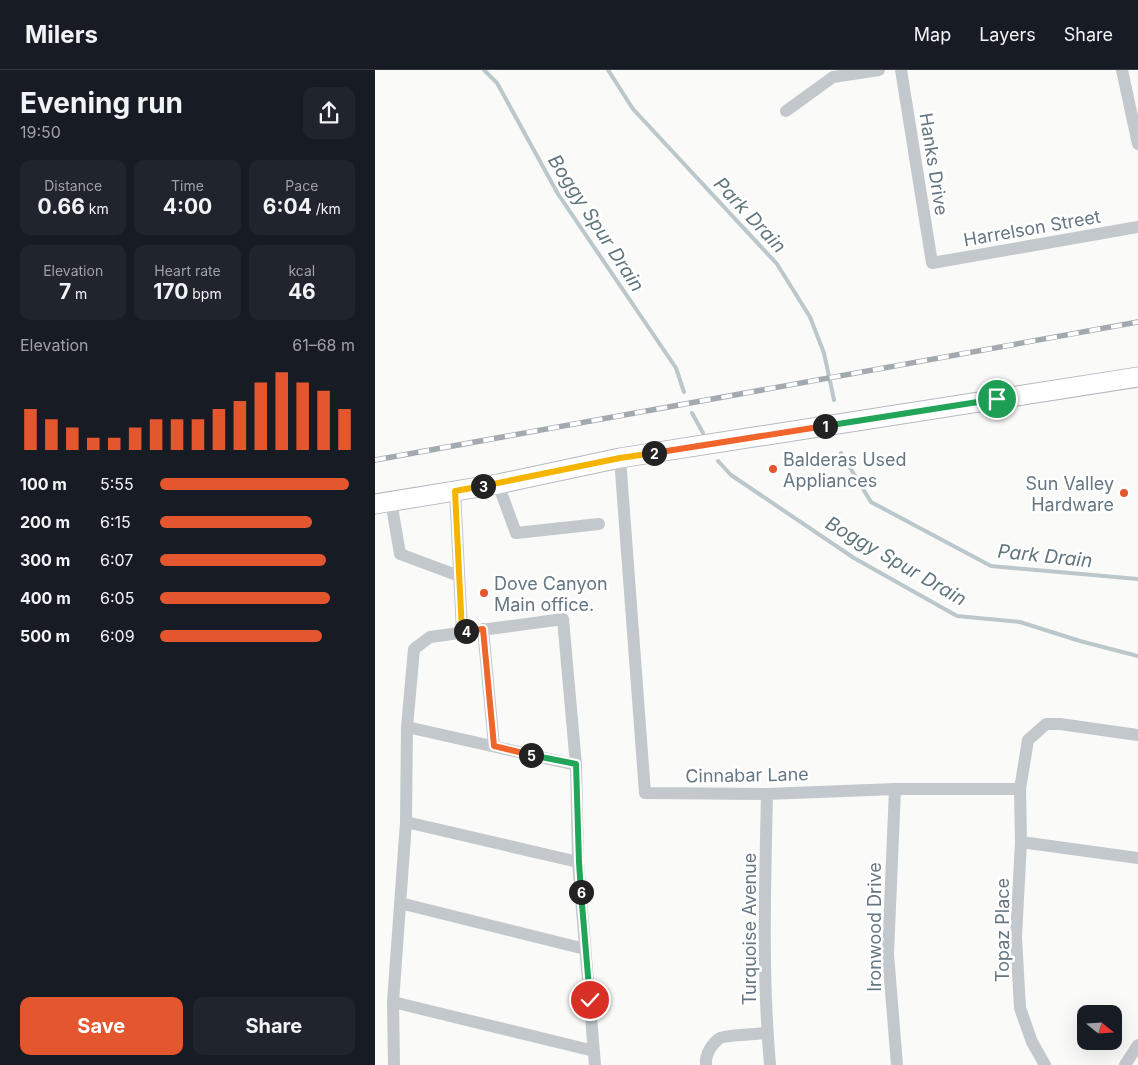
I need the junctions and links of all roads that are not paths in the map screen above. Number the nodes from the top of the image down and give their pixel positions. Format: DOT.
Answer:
graph roads {
  1 [pos="879,70"];
  2 [pos="901,70"];
  3 [pos="1123,70"];
  4 [pos="785,110"];
  5 [pos="1138,144"];
  6 [pos="1138,227"];
  7 [pos="932,264"];
  8 [pos="1138,377"];
  9 [pos="620,458"];
  10 [pos="498,484"];
  11 [pos="455,491"];
  12 [pos="383,503"];
  13 [pos="599,524"];
  14 [pos="459,576"];
  15 [pos="483,629"];
  16 [pos="462,632"];
  17 [pos="407,727"];
  18 [pos="1138,735"];
  19 [pos="494,746"];
  20 [pos="576,764"];
  21 [pos="895,789"];
  22 [pos="1020,789"];
  23 [pos="767,794"];
  24 [pos="406,822"];
  25 [pos="1021,842"];
  26 [pos="1138,858"];
  27 [pos="579,862"];
  28 [pos="400,903"];
  29 [pos="585,949"];
  30 [pos="393,1002"];
  31 [pos="767,1033"];
  32 [pos="1138,1044"];
  33 [pos="594,1050"];
  34 [pos="394,1065"];
  35 [pos="595,1065"];
  36 [pos="706,1065"];
  37 [pos="770,1065"];
  38 [pos="897,1065"];
  39 [pos="1045,1065"];
  40 [pos="1125,1065"];
  1 -- 4 [label="street"];
  2 -- 7 [label="street, Hanks Drive"];
  3 -- 5 [label="street"];
  6 -- 7 [label="street, Harrelson Street"];
  8 -- 9 [label="main road"];
  9 -- 10 [label="main road"];
  9 -- 23 [label="street, Cinnabar Lane"];
  10 -- 11 [label="main road"];
  10 -- 13 [label="street"];
  11 -- 12 [label="main road"];
  11 -- 14 [label="street"];
  12 -- 14 [label="street"];
  14 -- 16 [label="street"];
  15 -- 16 [label="street"];
  15 -- 19 [label="street"];
  15 -- 20 [label="street"];
  16 -- 17 [label="street"];
  17 -- 19 [label="street"];
  17 -- 24 [label="street"];
  18 -- 22 [label="street"];
  19 -- 20 [label="street"];
  20 -- 27 [label="street"];
  21 -- 22 [label="street, Cinnabar Lane"];
  21 -- 23 [label="street, Cinnabar Lane"];
  21 -- 38 [label="street, Ironwood Drive"];
  22 -- 25 [label="street, Topaz Place"];
  23 -- 31 [label="street, Turquoise Avenue"];
  24 -- 27 [label="street"];
  24 -- 28 [label="street"];
  25 -- 26 [label="street"];
  25 -- 39 [label="street, Topaz Place"];
  27 -- 29 [label="street"];
  28 -- 29 [label="street"];
  28 -- 30 [label="street"];
  29 -- 33 [label="street"];
  30 -- 33 [label="street"];
  30 -- 34 [label="street"];
  31 -- 36 [label="street"];
  31 -- 37 [label="street, Turquoise Avenue"];
  32 -- 40 [label="street"];
  33 -- 35 [label="street"];
}
